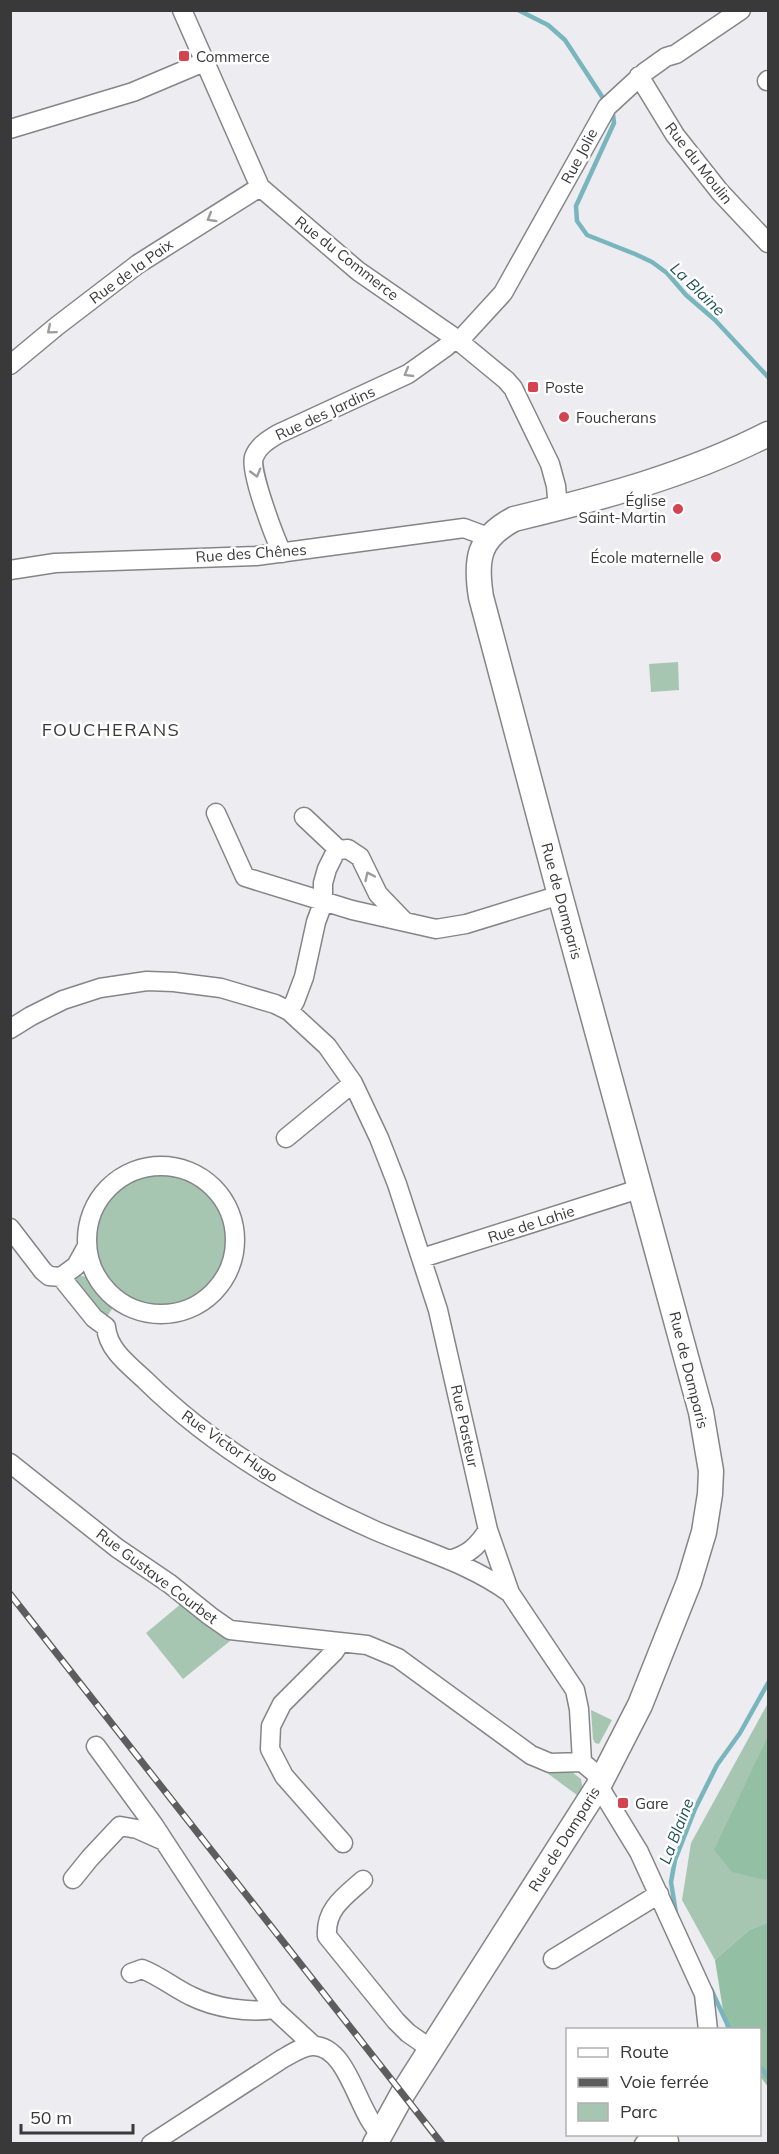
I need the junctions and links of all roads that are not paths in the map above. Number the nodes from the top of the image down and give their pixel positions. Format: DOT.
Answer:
graph roads {
  1 [pos="182,10"];
  2 [pos="741,10"];
  3 [pos="204,62"];
  4 [pos="639,76"];
  5 [pos="10,129"];
  6 [pos="260,187"];
  7 [pos="768,243"];
  8 [pos="457,339"];
  9 [pos="10,365"];
  10 [pos="768,434"];
  11 [pos="558,509"];
  12 [pos="488,537"];
  13 [pos="282,553"];
  14 [pos="10,570"];
  15 [pos="216,813"];
  16 [pos="304,817"];
  17 [pos="339,850"];
  18 [pos="560,895"];
  19 [pos="323,903"];
  20 [pos="404,922"];
  21 [pos="289,1011"];
  22 [pos="10,1029"];
  23 [pos="353,1083"];
  24 [pos="286,1138"];
  25 [pos="639,1189"];
  26 [pos="10,1228"];
  27 [pos="87,1246"];
  28 [pos="422,1258"];
  29 [pos="61,1277"];
  30 [pos="145,1312"];
  31 [pos="106,1327"];
  32 [pos="10,1463"];
  33 [pos="488,1530"];
  34 [pos="449,1560"];
  35 [pos="510,1593"];
  36 [pos="340,1643"];
  37 [pos="96,1746"];
  38 [pos="582,1762"];
  39 [pos="599,1785"];
  40 [pos="164,1841"];
  41 [pos="343,1843"];
  42 [pos="73,1880"];
  43 [pos="363,1880"];
  44 [pos="659,1894"];
  45 [pos="553,1959"];
  46 [pos="130,1973"];
  47 [pos="274,2009"];
  48 [pos="708,2028"];
  49 [pos="314,2046"];
  50 [pos="431,2049"];
  51 [pos="378,2138"];
  52 [pos="670,2140"];
  53 [pos="151,2144"];
  54 [pos="644,2144"];
  1 -- 3 [label="street, Rue du Commerce"];
  2 -- 4 [label="street, Rue Jolie"];
  3 -- 5 [label="street"];
  3 -- 6 [label="street, Rue du Commerce"];
  4 -- 7 [label="street, Rue du Moulin"];
  4 -- 8 [label="street, Rue Jolie"];
  6 -- 8 [label="street, Rue du Commerce"];
  6 -- 9 [label="street, Rue de la Paix, one-way"];
  8 -- 11 [label="street, Rue du Commerce"];
  8 -- 13 [label="street, Rue des Jardins, one-way"];
  10 -- 11 [label="main road"];
  11 -- 12 [label="main road"];
  12 -- 13 [label="street, Rue des Chênes"];
  12 -- 18 [label="main road, Rue de Damparis"];
  13 -- 14 [label="street, Rue des Chênes"];
  15 -- 19 [label="street"];
  16 -- 17 [label="street"];
  17 -- 19 [label="street"];
  20 -- 17 [label="street, one-way"];
  18 -- 20 [label="street"];
  18 -- 25 [label="main road, Rue de Damparis"];
  19 -- 20 [label="street"];
  19 -- 21 [label="street"];
  21 -- 22 [label="street, Rue Pasteur"];
  21 -- 23 [label="street, Rue Pasteur"];
  23 -- 24 [label="street"];
  23 -- 28 [label="street, Rue Pasteur"];
  25 -- 28 [label="street, Rue de Lahie"];
  25 -- 39 [label="main road, Rue de Damparis"];
  26 -- 29 [label="street, Rue Victor Hugo"];
  27 -- 29 [label="street"];
  27 -- 30 [label="street"];
  27 -- 30 [label="street"];
  28 -- 33 [label="street, Rue Pasteur"];
  29 -- 31 [label="street, Rue Victor Hugo"];
  30 -- 31 [label="street"];
  31 -- 34 [label="street, Rue Victor Hugo"];
  32 -- 36 [label="street, Rue Gustave Courbet"];
  33 -- 34 [label="street"];
  33 -- 35 [label="street, Rue Pasteur"];
  34 -- 35 [label="street, Rue Victor Hugo"];
  35 -- 38 [label="street, Rue Pasteur"];
  36 -- 38 [label="street, Rue Gustave Courbet"];
  36 -- 41 [label="street"];
  37 -- 40 [label="street"];
  38 -- 39 [label="street"];
  39 -- 44 [label="street"];
  39 -- 50 [label="main road, Rue de Damparis"];
  40 -- 42 [label="street"];
  40 -- 47 [label="street"];
  43 -- 50 [label="street"];
  44 -- 45 [label="street"];
  44 -- 48 [label="street"];
  46 -- 47 [label="street"];
  47 -- 49 [label="street"];
  49 -- 51 [label="street"];
  49 -- 53 [label="street"];
  50 -- 51 [label="main road, Rue de Damparis"];
  52 -- 54 [label="street"];
}
